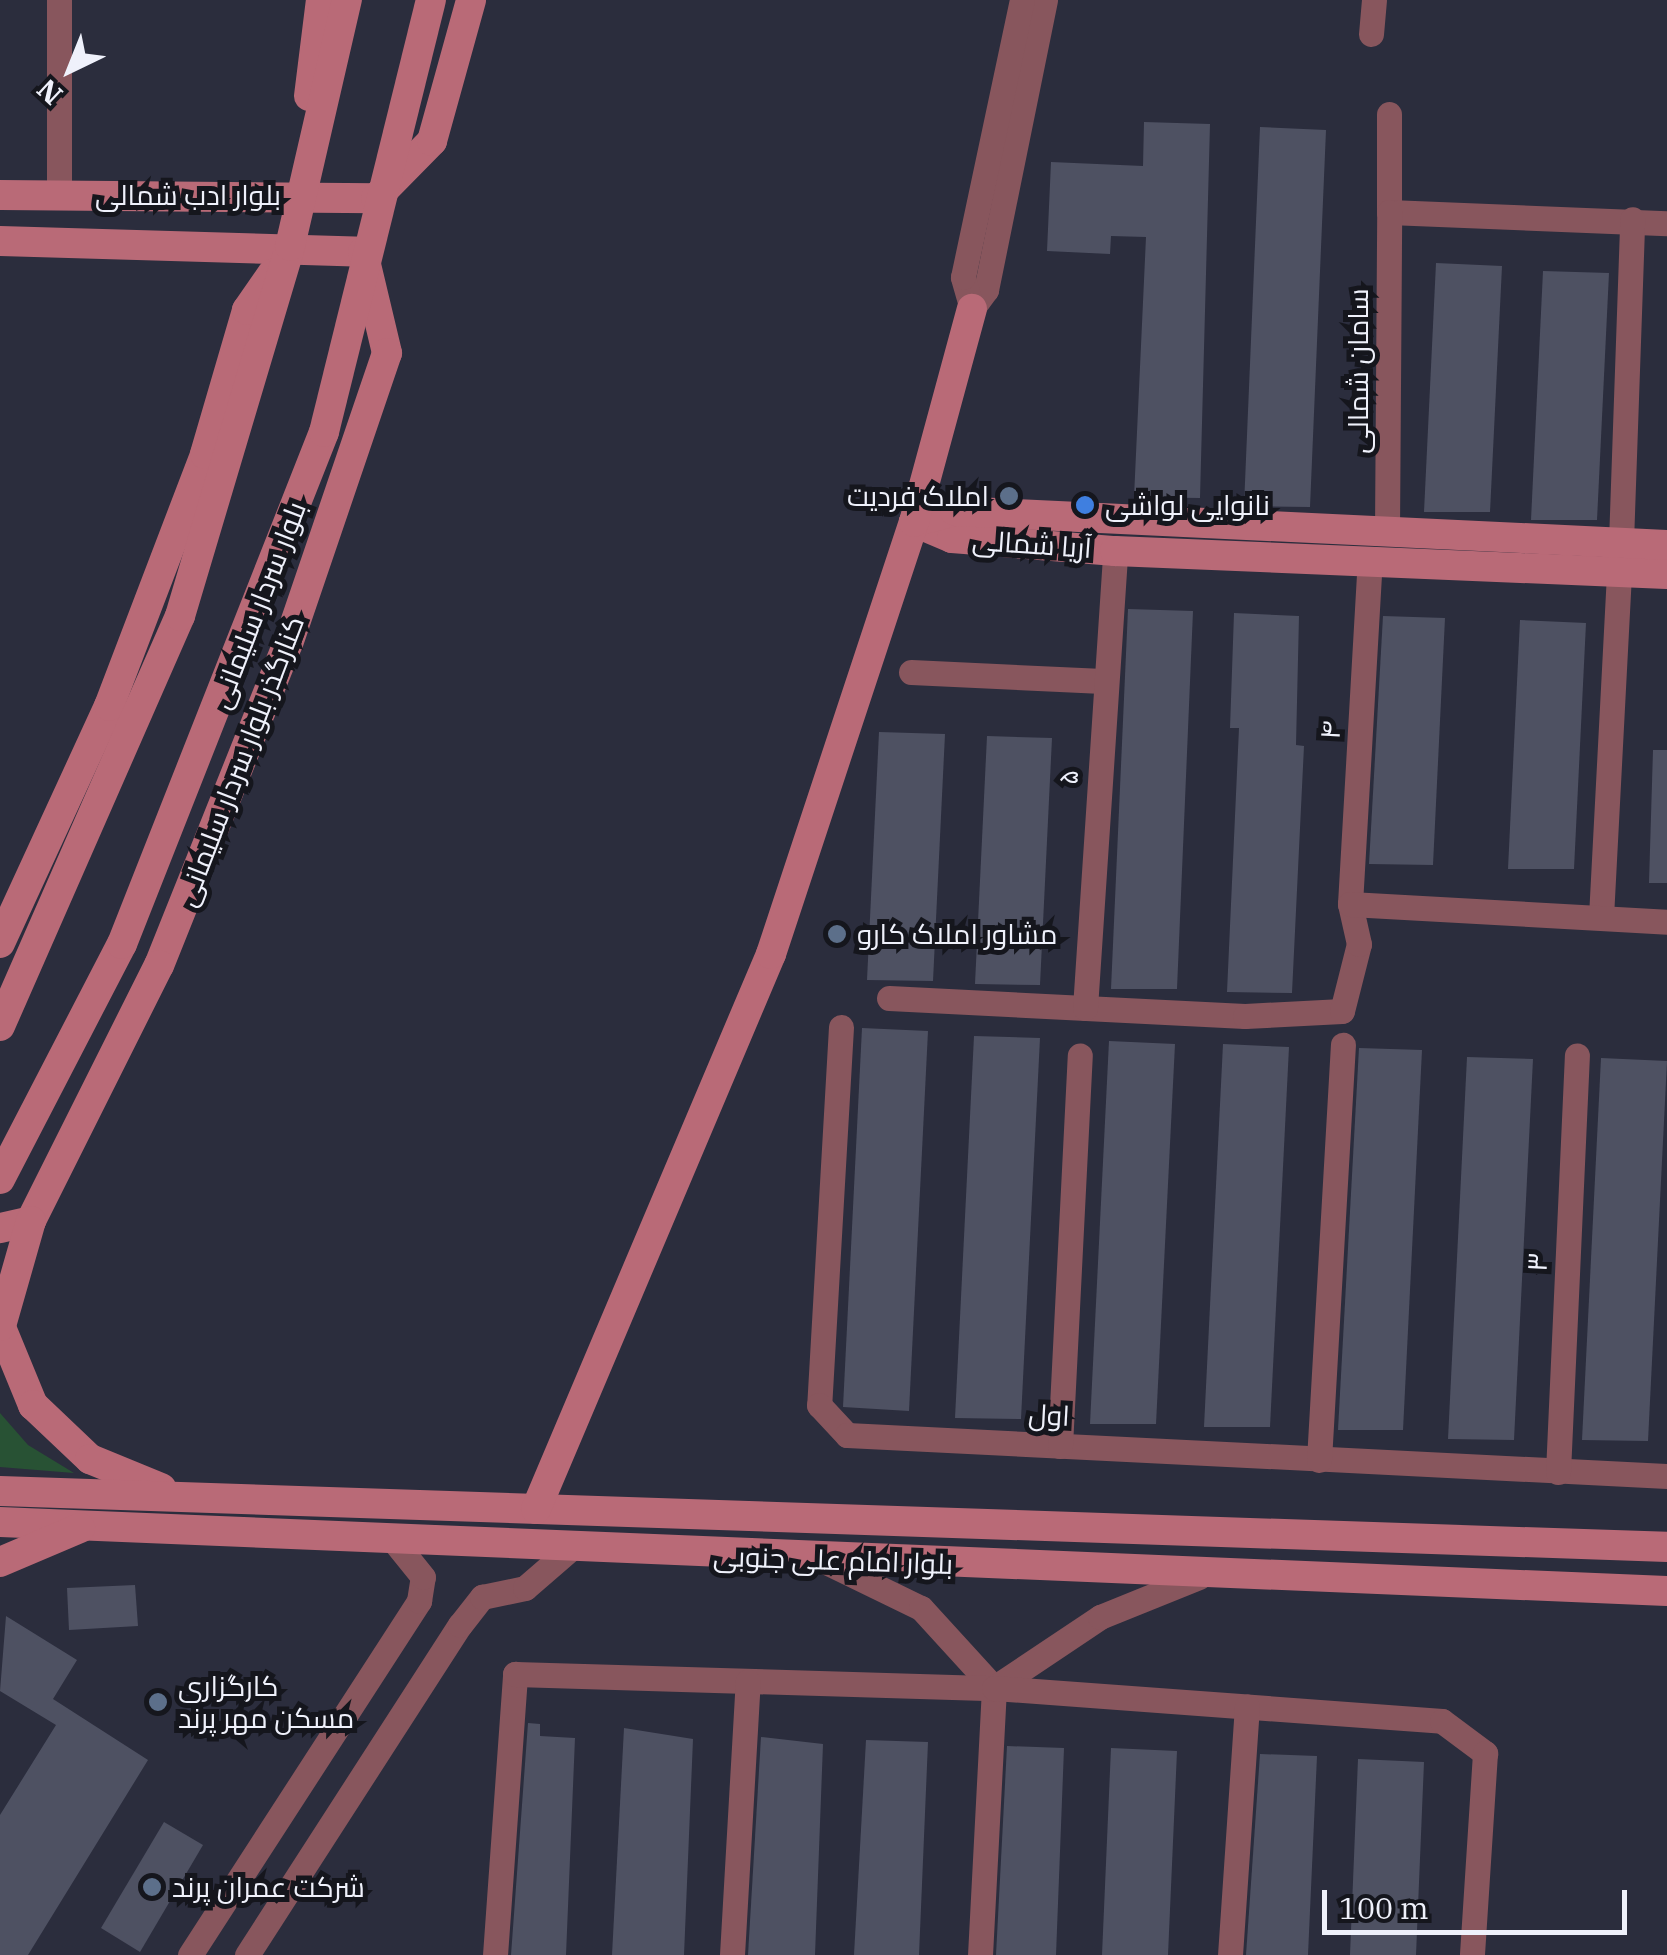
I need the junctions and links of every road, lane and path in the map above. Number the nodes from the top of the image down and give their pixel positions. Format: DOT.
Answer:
graph roads {
  1 [pos="59,0"];
  2 [pos="321,0"];
  3 [pos="347,0"];
  4 [pos="431,0"];
  5 [pos="472,0"];
  6 [pos="1022,0"];
  7 [pos="1045,0"];
  8 [pos="1374,0"];
  9 [pos="1371,34"];
  10 [pos="1389,114"];
  11 [pos="304,194"];
  12 [pos="0,195"];
  13 [pos="214,195"];
  14 [pos="59,196"];
  15 [pos="376,198"];
  16 [pos="1389,212"];
  17 [pos="1632,219"];
  18 [pos="1667,223"];
  19 [pos="0,241"];
  20 [pos="210,242"];
  21 [pos="290,246"];
  22 [pos="363,252"];
  23 [pos="972,309"];
  24 [pos="914,522"];
  25 [pos="1387,530"];
  26 [pos="1667,545"];
  27 [pos="1116,551"];
  28 [pos="1620,557"];
  29 [pos="1370,560"];
  30 [pos="1667,574"];
  31 [pos="148,602"];
  32 [pos="180,616"];
  33 [pos="250,628"];
  34 [pos="288,643"];
  35 [pos="911,672"];
  36 [pos="1103,681"];
  37 [pos="1350,904"];
  38 [pos="16,908"];
  39 [pos="1602,917"];
  40 [pos="48,920"];
  41 [pos="1667,922"];
  42 [pos="0,944"];
  43 [pos="122,944"];
  44 [pos="160,965"];
  45 [pos="890,998"];
  46 [pos="1085,1008"];
  47 [pos="0,1026"];
  48 [pos="840,1027"];
  49 [pos="1343,1045"];
  50 [pos="1577,1055"];
  51 [pos="1080,1056"];
  52 [pos="0,1179"];
  53 [pos="31,1221"];
  54 [pos="0,1228"];
  55 [pos="0,1325"];
  56 [pos="1060,1446"];
  57 [pos="1319,1460"];
  58 [pos="1558,1472"];
  59 [pos="1667,1476"];
  60 [pos="0,1491"];
  61 [pos="182,1496"];
  62 [pos="536,1509"];
  63 [pos="799,1519"];
  64 [pos="0,1522"];
  65 [pos="86,1525"];
  66 [pos="394,1541"];
  67 [pos="1667,1547"];
  68 [pos="570,1550"];
  69 [pos="806,1557"];
  70 [pos="0,1562"];
  71 [pos="1199,1577"];
  72 [pos="1667,1591"];
  73 [pos="748,1681"];
  74 [pos="994,1688"];
  75 [pos="1248,1707"];
  76 [pos="190,1955"];
  77 [pos="248,1955"];
  78 [pos="495,1955"];
  79 [pos="732,1955"];
  80 [pos="980,1955"];
  81 [pos="1230,1955"];
  82 [pos="1472,1955"];
  1 -- 14 [label="street"];
  2 -- 11 [label="street"];
  3 -- 11 [label="street"];
  4 -- 15 [label="street, بلوار سردار سلیمانی"];
  5 -- 15 [label="street"];
  6 -- 23 [label="street"];
  7 -- 23 [label="street"];
  8 -- 9 [label="street"];
  10 -- 16 [label="street, سامان شمالی"];
  11 -- 13 [label="street, بلوار ادب شمالی"];
  11 -- 15 [label="street, بلوار ادب شمالی"];
  11 -- 21 [label="street"];
  12 -- 14 [label="street, بلوار ادب شمالی"];
  13 -- 14 [label="street, بلوار ادب شمالی"];
  13 -- 20 [label="street"];
  15 -- 22 [label="street, بلوار سردار سلیمانی"];
  16 -- 17 [label="street"];
  16 -- 25 [label="street, سامان شمالی"];
  17 -- 18 [label="street"];
  17 -- 28 [label="street"];
  19 -- 20 [label="street, بلوار ادب شمالی"];
  20 -- 21 [label="street, بلوار ادب شمالی"];
  21 -- 22 [label="street, بلوار ادب شمالی"];
  21 -- 31 [label="street"];
  21 -- 32 [label="street"];
  22 -- 33 [label="street, بلوار سردار سلیمانی"];
  22 -- 34 [label="street, کنارگذر بلوار سردار سلیمانی"];
  23 -- 24 [label="street"];
  24 -- 25 [label="street, آریا شمالی"];
  24 -- 27 [label="street, آریا شمالی"];
  24 -- 62 [label="street"];
  25 -- 28 [label="street, آریا شمالی"];
  26 -- 28 [label="street, آریا شمالی"];
  27 -- 29 [label="street, آریا شمالی"];
  27 -- 36 [label="street, ۵"];
  28 -- 29 [label="street, آریا شمالی"];
  28 -- 30 [label="street, آریا شمالی"];
  28 -- 39 [label="street"];
  29 -- 37 [label="street, ۴"];
  31 -- 32 [label="street"];
  31 -- 38 [label="street"];
  32 -- 40 [label="street"];
  33 -- 34 [label="street"];
  33 -- 43 [label="street, بلوار سردار سلیمانی"];
  34 -- 44 [label="street, کنارگذر بلوار سردار سلیمانی"];
  35 -- 36 [label="street"];
  36 -- 46 [label="street, ۵"];
  37 -- 39 [label="street"];
  37 -- 46 [label="street, ۴"];
  38 -- 40 [label="street"];
  38 -- 42 [label="street"];
  39 -- 41 [label="street"];
  40 -- 47 [label="street"];
  43 -- 44 [label="street"];
  43 -- 52 [label="street, بلوار سردار سلیمانی"];
  44 -- 53 [label="street, کنارگذر بلوار سردار سلیمانی"];
  45 -- 46 [label="street"];
  48 -- 56 [label="street, اول"];
  49 -- 57 [label="street"];
  50 -- 58 [label="street, ۳"];
  51 -- 56 [label="street"];
  53 -- 54 [label="street"];
  53 -- 55 [label="street, کنارگذر بلوار سردار سلیمانی"];
  55 -- 61 [label="street"];
  56 -- 57 [label="street, اول"];
  57 -- 58 [label="street, اول"];
  58 -- 59 [label="street, اول"];
  60 -- 61 [label="street, بلوار امام علی جنوبی"];
  61 -- 62 [label="street, بلوار امام علی جنوبی"];
  62 -- 63 [label="street, بلوار امام علی جنوبی"];
  63 -- 67 [label="street, بلوار امام علی جنوبی"];
  63 -- 69 [label="street"];
  64 -- 65 [label="street, بلوار امام علی جنوبی"];
  65 -- 66 [label="street, بلوار امام علی جنوبی"];
  65 -- 70 [label="street"];
  66 -- 68 [label="street, بلوار امام علی جنوبی"];
  66 -- 76 [label="street"];
  68 -- 69 [label="street, بلوار امام علی جنوبی"];
  68 -- 77 [label="street"];
  69 -- 71 [label="street, بلوار امام علی جنوبی"];
  69 -- 74 [label="street"];
  71 -- 72 [label="street, بلوار امام علی جنوبی"];
  71 -- 74 [label="street"];
  73 -- 74 [label="street"];
  73 -- 78 [label="street"];
  73 -- 79 [label="street"];
  74 -- 75 [label="street"];
  74 -- 80 [label="street"];
  75 -- 81 [label="street"];
  75 -- 82 [label="street"];
}
